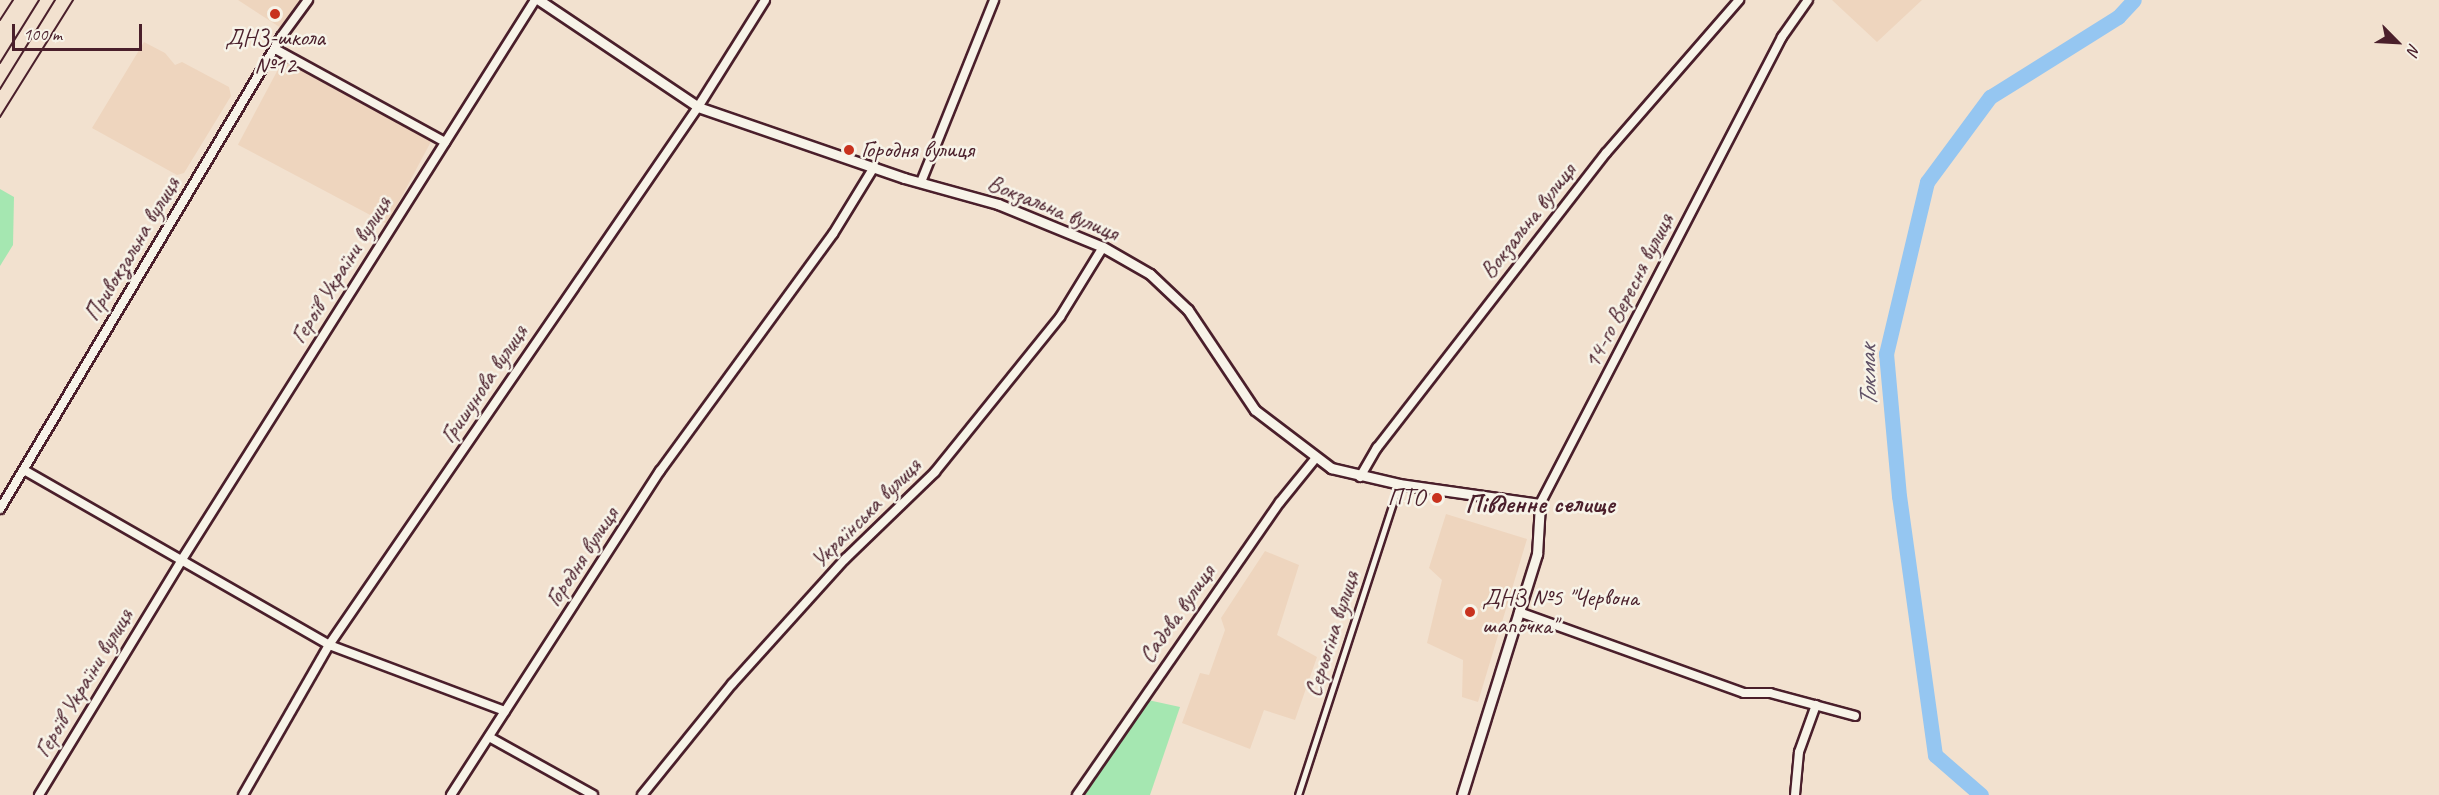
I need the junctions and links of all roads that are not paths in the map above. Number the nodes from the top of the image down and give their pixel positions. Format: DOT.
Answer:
graph roads {
  1 [pos="308,0"];
  2 [pos="537,0"];
  3 [pos="765,0"];
  4 [pos="994,0"];
  5 [pos="1739,0"];
  6 [pos="1808,0"];
  7 [pos="274,49"];
  8 [pos="698,107"];
  9 [pos="445,142"];
  10 [pos="874,167"];
  11 [pos="921,182"];
  12 [pos="1103,247"];
  13 [pos="1315,459"];
  14 [pos="24,470"];
  15 [pos="1360,477"];
  16 [pos="1399,484"];
  17 [pos="1540,504"];
  18 [pos="0,509"];
  19 [pos="181,561"];
  20 [pos="1519,612"];
  21 [pos="329,645"];
  22 [pos="1816,705"];
  23 [pos="505,711"];
  24 [pos="1855,716"];
  25 [pos="489,737"];
  26 [pos="39,795"];
  27 [pos="243,795"];
  28 [pos="451,795"];
  29 [pos="593,795"];
  30 [pos="642,795"];
  31 [pos="1077,795"];
  32 [pos="1298,795"];
  33 [pos="1462,795"];
  34 [pos="1795,795"];
  1 -- 7 [label="street, Привокзальна вулиця"];
  2 -- 8 [label="street, Вокзальна вулиця"];
  2 -- 9 [label="street, Героїв України вулиця"];
  3 -- 8 [label="street, Гришунова вулиця"];
  4 -- 11 [label="street"];
  5 -- 15 [label="street, Вокзальна вулиця"];
  6 -- 17 [label="street, 14-го Вересня вулиця"];
  7 -- 9 [label="street"];
  7 -- 14 [label="street, Привокзальна вулиця"];
  8 -- 10 [label="street, Вокзальна вулиця"];
  8 -- 21 [label="street, Гришунова вулиця"];
  9 -- 19 [label="street, Героїв України вулиця"];
  10 -- 11 [label="street, Вокзальна вулиця"];
  10 -- 23 [label="street, Городня вулиця"];
  11 -- 12 [label="street, Вокзальна вулиця"];
  12 -- 13 [label="street, Вокзальна вулиця"];
  12 -- 30 [label="street, Українська вулиця"];
  13 -- 15 [label="street, Вокзальна вулиця"];
  13 -- 31 [label="street, Садова вулиця"];
  14 -- 18 [label="street, Привокзальна вулиця"];
  14 -- 19 [label="street"];
  15 -- 16 [label="street, Вокзальна вулиця"];
  16 -- 17 [label="street, Вокзальна вулиця"];
  16 -- 32 [label="street, Серьогіна вулиця"];
  17 -- 20 [label="street, 14-го Вересня вулиця"];
  19 -- 21 [label="street"];
  19 -- 26 [label="street, Героїв України вулиця"];
  20 -- 22 [label="street"];
  20 -- 33 [label="street, 14-го Вересня вулиця"];
  21 -- 23 [label="street"];
  21 -- 27 [label="street, Гришунова вулиця"];
  22 -- 24 [label="street"];
  22 -- 34 [label="street"];
  23 -- 25 [label="street, Городня вулиця"];
  25 -- 28 [label="street, Городня вулиця"];
  25 -- 29 [label="street"];
}
